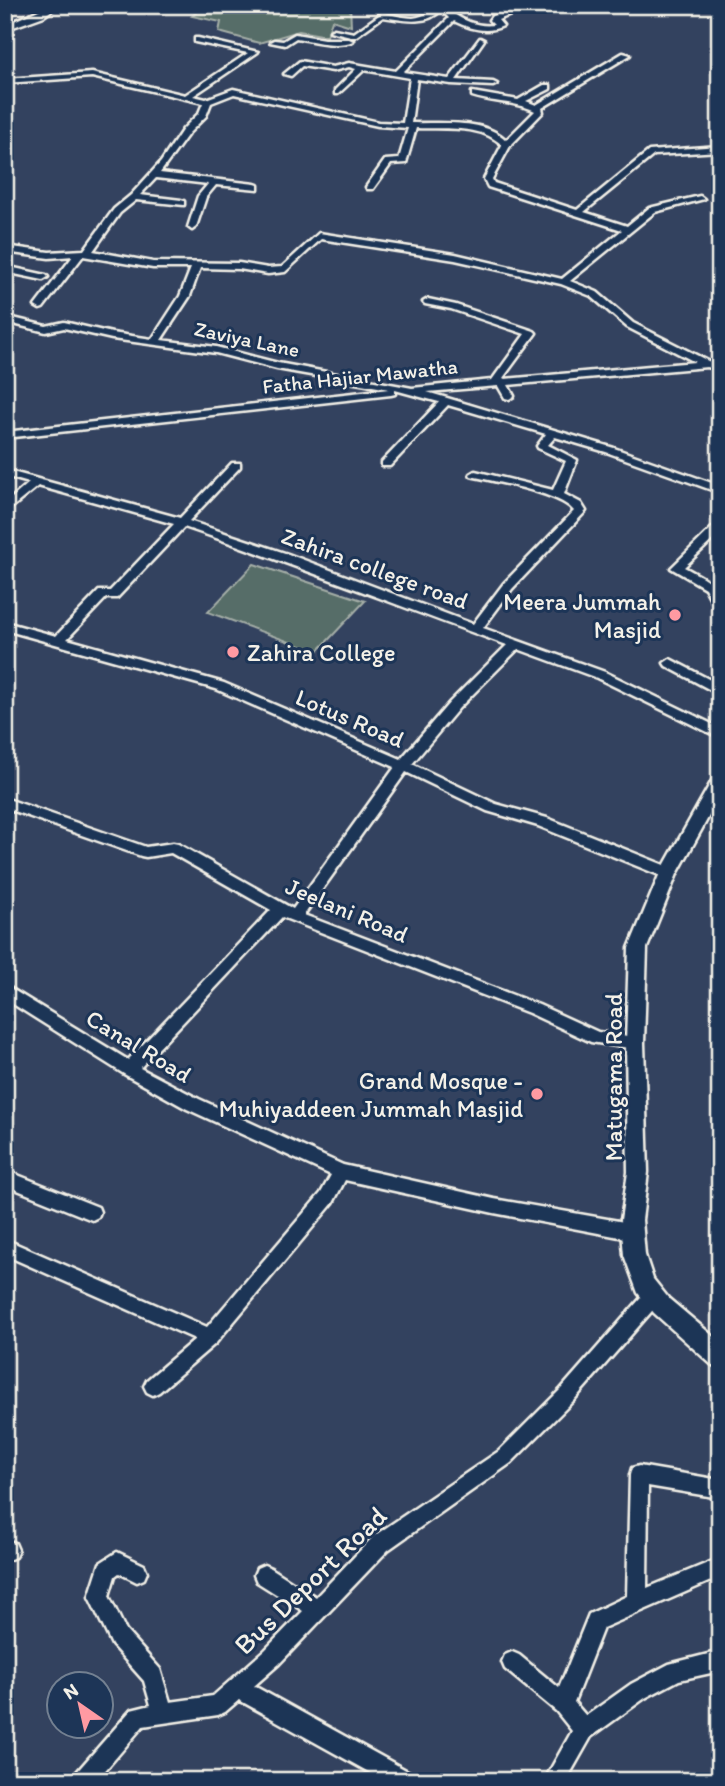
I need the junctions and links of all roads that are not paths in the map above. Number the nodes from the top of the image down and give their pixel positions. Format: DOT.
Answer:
graph roads {
  1 [pos="56,5"];
  2 [pos="464,5"];
  3 [pos="532,5"];
  4 [pos="421,9"];
  5 [pos="445,12"];
  6 [pos="7,24"];
  7 [pos="334,32"];
  8 [pos="355,35"];
  9 [pos="198,40"];
  10 [pos="480,40"];
  11 [pos="274,41"];
  12 [pos="626,55"];
  13 [pos="362,67"];
  14 [pos="398,73"];
  15 [pos="288,74"];
  16 [pos="414,76"];
  17 [pos="5,81"];
  18 [pos="451,82"];
  19 [pos="492,83"];
  20 [pos="547,87"];
  21 [pos="338,92"];
  22 [pos="475,94"];
  23 [pos="187,97"];
  24 [pos="521,101"];
  25 [pos="207,102"];
  26 [pos="536,108"];
  27 [pos="410,124"];
  28 [pos="506,145"];
  29 [pos="720,148"];
  30 [pos="155,176"];
  31 [pos="214,183"];
  32 [pos="255,187"];
  33 [pos="370,187"];
  34 [pos="134,197"];
  35 [pos="700,199"];
  36 [pos="181,203"];
  37 [pos="579,212"];
  38 [pos="192,227"];
  39 [pos="628,229"];
  40 [pos="5,249"];
  41 [pos="83,254"];
  42 [pos="196,268"];
  43 [pos="5,270"];
  44 [pos="43,277"];
  45 [pos="564,282"];
  46 [pos="428,302"];
  47 [pos="40,306"];
  48 [pos="5,319"];
  49 [pos="155,342"];
  50 [pos="708,364"];
  51 [pos="720,367"];
  52 [pos="498,381"];
  53 [pos="410,390"];
  54 [pos="509,396"];
  55 [pos="445,402"];
  56 [pos="552,433"];
  57 [pos="5,435"];
  58 [pos="386,464"];
  59 [pos="236,465"];
  60 [pos="5,473"];
  61 [pos="475,474"];
  62 [pos="36,482"];
  63 [pos="720,490"];
  64 [pos="558,495"];
  65 [pos="5,510"];
  66 [pos="181,522"];
  67 [pos="720,526"];
  68 [pos="720,606"];
  69 [pos="5,626"];
  70 [pos="476,628"];
  71 [pos="60,640"];
  72 [pos="517,643"];
  73 [pos="670,663"];
  74 [pos="720,691"];
  75 [pos="720,734"];
  76 [pos="405,766"];
  77 [pos="720,781"];
  78 [pos="5,803"];
  79 [pos="669,873"];
  80 [pos="282,908"];
  81 [pos="295,918"];
  82 [pos="5,991"];
  83 [pos="635,1043"];
  84 [pos="129,1069"];
  85 [pos="341,1171"];
  86 [pos="5,1177"];
  87 [pos="92,1212"];
  88 [pos="631,1231"];
  89 [pos="5,1247"];
  90 [pos="653,1297"];
  91 [pos="210,1337"];
  92 [pos="720,1357"];
  93 [pos="153,1385"];
  94 [pos="720,1489"];
  95 [pos="720,1567"];
  96 [pos="137,1572"];
  97 [pos="264,1575"];
  98 [pos="637,1602"];
  99 [pos="318,1609"];
  100 [pos="720,1661"];
  101 [pos="512,1662"];
  102 [pos="237,1688"];
  103 [pos="563,1704"];
  104 [pos="163,1712"];
  105 [pos="584,1730"];
  106 [pos="82,1781"];
  107 [pos="406,1781"];
  108 [pos="554,1781"];
  1 -- 6 [label="street"];
  2 -- 5 [label="street"];
  3 -- 5 [label="street"];
  4 -- 5 [label="street"];
  5 -- 8 [label="street"];
  5 -- 14 [label="street"];
  7 -- 8 [label="street"];
  8 -- 11 [label="street"];
  9 -- 23 [label="street"];
  10 -- 18 [label="street"];
  12 -- 26 [label="street"];
  13 -- 14 [label="street"];
  13 -- 15 [label="street"];
  13 -- 21 [label="street"];
  14 -- 16 [label="street"];
  16 -- 18 [label="street"];
  16 -- 27 [label="street"];
  17 -- 23 [label="street"];
  18 -- 19 [label="street"];
  20 -- 24 [label="street"];
  22 -- 24 [label="street"];
  23 -- 25 [label="street"];
  24 -- 26 [label="street"];
  25 -- 27 [label="street"];
  25 -- 30 [label="street"];
  26 -- 28 [label="street"];
  27 -- 28 [label="street"];
  27 -- 33 [label="street"];
  28 -- 37 [label="street"];
  29 -- 37 [label="street"];
  30 -- 31 [label="street"];
  30 -- 34 [label="street"];
  31 -- 32 [label="street"];
  31 -- 38 [label="street"];
  34 -- 36 [label="street"];
  34 -- 41 [label="street"];
  35 -- 39 [label="street"];
  37 -- 39 [label="street"];
  39 -- 45 [label="street"];
  40 -- 41 [label="street"];
  41 -- 42 [label="street"];
  41 -- 47 [label="street"];
  42 -- 45 [label="street"];
  42 -- 49 [label="street"];
  43 -- 44 [label="street"];
  45 -- 50 [label="street"];
  46 -- 52 [label="street"];
  48 -- 49 [label="street, Zaviya Lane"];
  49 -- 53 [label="street, Zaviya Lane"];
  50 -- 51 [label="street, Fatha Hajiar Mawatha"];
  50 -- 52 [label="street, Fatha Hajiar Mawatha"];
  52 -- 53 [label="street, Fatha Hajiar Mawatha"];
  52 -- 54 [label="street"];
  53 -- 55 [label="street, Zaviya Lane"];
  53 -- 57 [label="street, Fatha Hajiar Mawatha"];
  55 -- 56 [label="street, Zaviya Lane"];
  55 -- 58 [label="street"];
  56 -- 63 [label="street, Zaviya Lane"];
  56 -- 64 [label="street"];
  59 -- 66 [label="street"];
  60 -- 62 [label="street, Zahira college road"];
  61 -- 64 [label="street"];
  62 -- 65 [label="street"];
  62 -- 66 [label="street, Zahira college road"];
  64 -- 70 [label="street"];
  66 -- 70 [label="street, Zahira college road"];
  66 -- 71 [label="street"];
  67 -- 68 [label="street"];
  69 -- 71 [label="street, Lotus Road"];
  70 -- 72 [label="street, Zahira college road"];
  71 -- 76 [label="street, Lotus Road"];
  72 -- 75 [label="street, Zahira college road"];
  72 -- 76 [label="street"];
  73 -- 74 [label="street"];
  76 -- 79 [label="street, Lotus Road"];
  76 -- 81 [label="street"];
  77 -- 79 [label="main road, Matugama Road"];
  78 -- 80 [label="street, Jeelani Road"];
  79 -- 83 [label="main road, Matugama Road"];
  80 -- 81 [label="street, Jeelani Road"];
  80 -- 84 [label="street"];
  81 -- 83 [label="street, Jeelani Road"];
  82 -- 84 [label="street, Canal Road"];
  83 -- 88 [label="main road, Matugama Road"];
  84 -- 85 [label="street, Canal Road"];
  85 -- 88 [label="street, Canal Road"];
  85 -- 91 [label="street"];
  86 -- 87 [label="street"];
  88 -- 90 [label="main road, Matugama Road"];
  89 -- 91 [label="street"];
  90 -- 92 [label="main road, Matugama Road"];
  90 -- 99 [label="street, Bus Deport Road"];
  91 -- 93 [label="street"];
  94 -- 98 [label="street"];
  95 -- 98 [label="street"];
  96 -- 104 [label="street"];
  97 -- 99 [label="street"];
  98 -- 103 [label="street"];
  99 -- 102 [label="street, Bus Deport Road"];
  100 -- 105 [label="street"];
  101 -- 103 [label="street"];
  102 -- 104 [label="street, Bus Deport Road"];
  102 -- 107 [label="street"];
  103 -- 105 [label="street"];
  104 -- 106 [label="street, Bus Deport Road"];
  105 -- 108 [label="street"];
}
